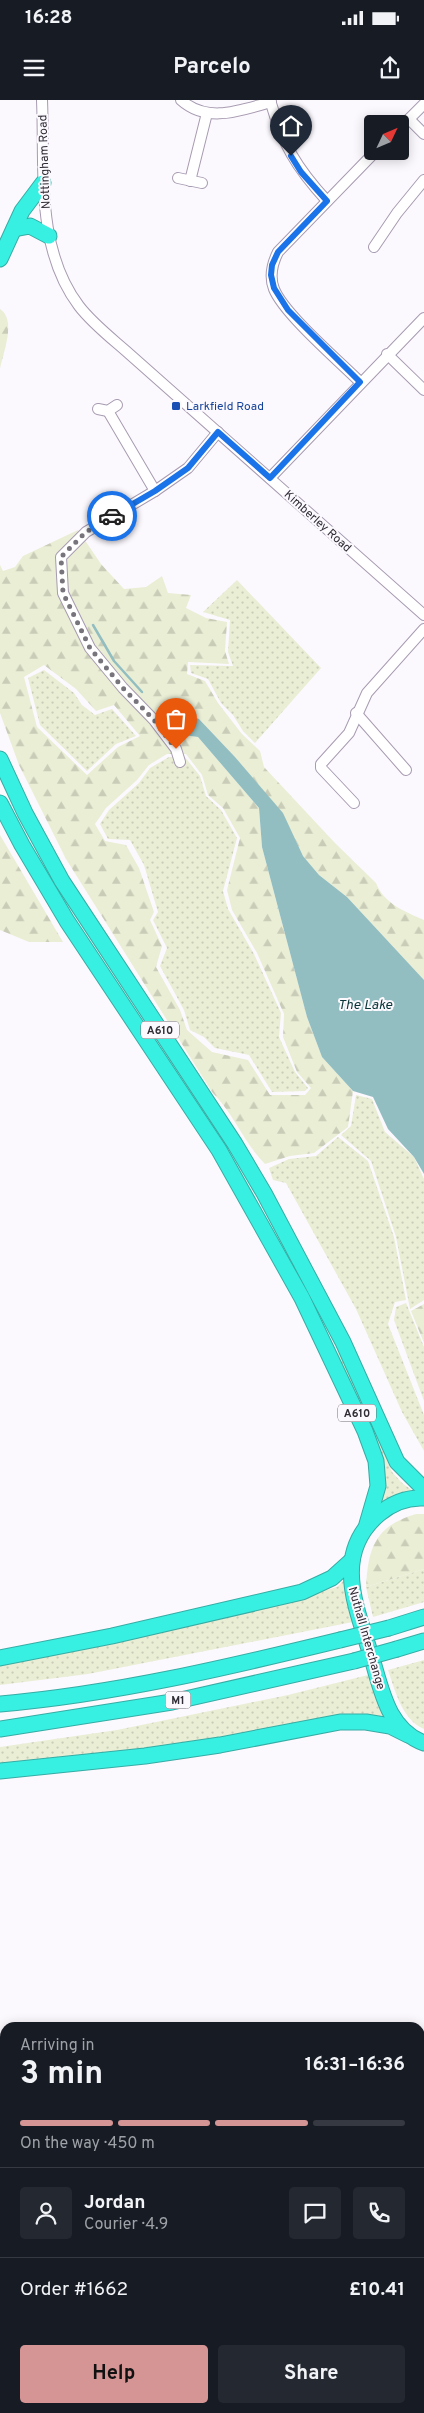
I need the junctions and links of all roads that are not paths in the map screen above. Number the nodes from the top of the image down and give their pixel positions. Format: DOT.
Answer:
graph roads {
  1 [pos="42,100"];
  2 [pos="181,100"];
  3 [pos="271,101"];
  4 [pos="424,104"];
  5 [pos="206,113"];
  6 [pos="409,119"];
  7 [pos="424,134"];
  8 [pos="367,160"];
  9 [pos="178,178"];
  10 [pos="190,180"];
  11 [pos="424,180"];
  12 [pos="44,183"];
  13 [pos="202,183"];
  14 [pos="327,201"];
  15 [pos="14,229"];
  16 [pos="49,236"];
  17 [pos="374,247"];
  18 [pos="0,260"];
  19 [pos="80,306"];
  20 [pos="424,318"];
  21 [pos="387,354"];
  22 [pos="360,382"];
  23 [pos="424,390"];
  24 [pos="117,405"];
  25 [pos="218,432"];
  26 [pos="270,478"];
  27 [pos="155,491"];
  28 [pos="424,615"];
  29 [pos="424,629"];
  30 [pos="356,713"];
  31 [pos="0,759"];
  32 [pos="180,762"];
  33 [pos="406,770"];
  34 [pos="0,802"];
  35 [pos="354,803"];
  36 [pos="424,1488"];
  37 [pos="424,1498"];
  38 [pos="368,1524"];
  39 [pos="352,1560"];
  40 [pos="424,1617"];
  41 [pos="424,1641"];
  42 [pos="0,1658"];
  43 [pos="0,1704"];
  44 [pos="0,1729"];
  45 [pos="310,1729"];
  46 [pos="408,1735"];
  47 [pos="424,1743"];
  48 [pos="424,1752"];
  49 [pos="0,1771"];
  1 -- 12 [label="street, Nottingham Road"];
  2 -- 5 [label="street"];
  3 -- 5 [label="street"];
  3 -- 14 [label="street"];
  4 -- 6 [label="street"];
  5 -- 10 [label="street"];
  6 -- 7 [label="street"];
  8 -- 14 [label="street"];
  9 -- 10 [label="street"];
  10 -- 13 [label="street"];
  11 -- 17 [label="street"];
  12 -- 15 [label="highway"];
  12 -- 16 [label="street, Nottingham Road"];
  14 -- 22 [label="street"];
  15 -- 16 [label="highway"];
  15 -- 18 [label="highway"];
  16 -- 19 [label="street, Nottingham Road"];
  19 -- 25 [label="street, Kimberley Road"];
  20 -- 21 [label="street"];
  21 -- 22 [label="street"];
  21 -- 23 [label="street"];
  22 -- 26 [label="street"];
  24 -- 27 [label="street"];
  25 -- 26 [label="street, Kimberley Road"];
  25 -- 27 [label="street"];
  26 -- 28 [label="street, Kimberley Road"];
  27 -- 32 [label="street"];
  29 -- 30 [label="street"];
  30 -- 33 [label="street"];
  30 -- 35 [label="street"];
  31 -- 36 [label="highway, A610"];
  34 -- 38 [label="highway, A610"];
  37 -- 38 [label="highway, Nuthall Interchange"];
  38 -- 39 [label="highway, Nuthall Interchange"];
  39 -- 42 [label="highway"];
  39 -- 46 [label="highway, Nuthall Interchange"];
  40 -- 43 [label="highway, M1, bridge"];
  41 -- 44 [label="highway, M1, bridge"];
  45 -- 46 [label="highway"];
  45 -- 48 [label="highway"];
  45 -- 49 [label="highway"];
  46 -- 47 [label="highway, Nuthall Interchange"];
}
